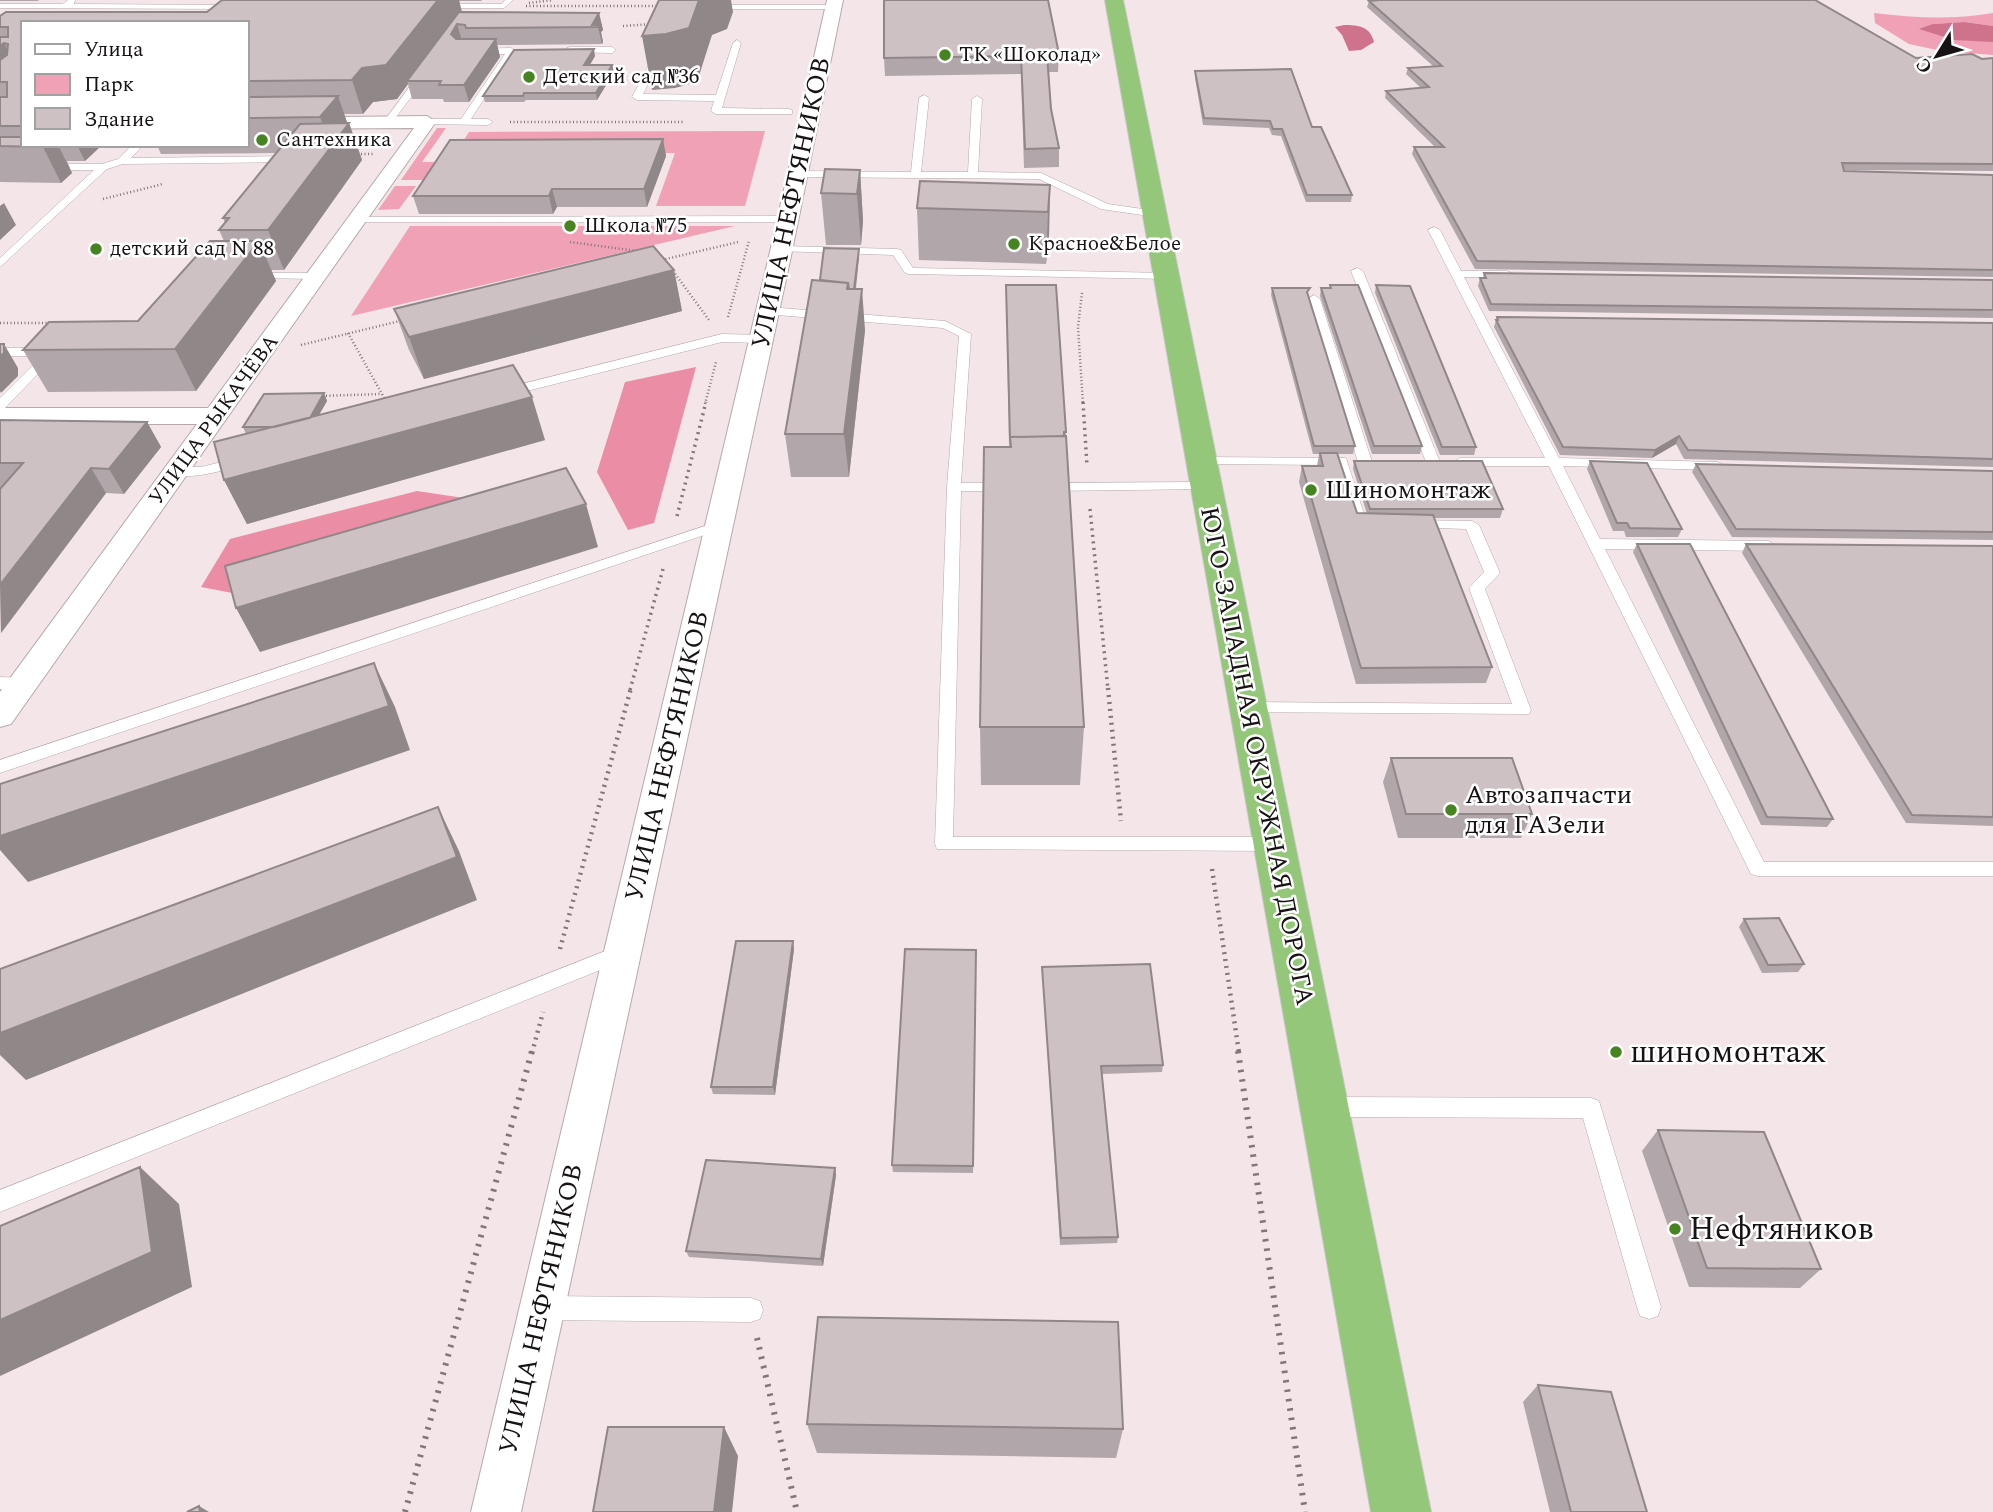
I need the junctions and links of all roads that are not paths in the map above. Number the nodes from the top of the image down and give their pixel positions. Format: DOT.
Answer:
graph roads {
  1 [pos="73,0"];
  2 [pos="1114,0"];
  3 [pos="506,3"];
  4 [pos="680,4"];
  5 [pos="834,4"];
  6 [pos="0,6"];
  7 [pos="65,6"];
  8 [pos="434,6"];
  9 [pos="473,6"];
  10 [pos="239,7"];
  11 [pos="465,17"];
  12 [pos="677,18"];
  13 [pos="665,40"];
  14 [pos="737,43"];
  15 [pos="465,46"];
  16 [pos="562,50"];
  17 [pos="612,50"];
  18 [pos="511,51"];
  19 [pos="524,51"];
  20 [pos="427,69"];
  21 [pos="720,98"];
  22 [pos="924,98"];
  23 [pos="977,99"];
  24 [pos="789,112"];
  25 [pos="387,122"];
  26 [pos="427,122"];
  27 [pos="464,122"];
  28 [pos="488,122"];
  29 [pos="248,123"];
  30 [pos="136,147"];
  31 [pos="122,161"];
  32 [pos="0,167"];
  33 [pos="103,167"];
  34 [pos="289,170"];
  35 [pos="798,174"];
  36 [pos="916,175"];
  37 [pos="973,175"];
  38 [pos="1156,214"];
  39 [pos="357,220"];
  40 [pos="1434,230"];
  41 [pos="775,241"];
  42 [pos="0,264"];
  43 [pos="1357,271"];
  44 [pos="1456,274"];
  45 [pos="1525,275"];
  46 [pos="246,276"];
  47 [pos="318,276"];
  48 [pos="1168,276"];
  49 [pos="1314,299"];
  50 [pos="765,325"];
  51 [pos="0,352"];
  52 [pos="488,397"];
  53 [pos="0,405"];
  54 [pos="0,416"];
  55 [pos="216,416"];
  56 [pos="253,458"];
  57 [pos="1341,461"];
  58 [pos="1554,463"];
  59 [pos="1732,467"];
  60 [pos="177,471"];
  61 [pos="1203,473"];
  62 [pos="954,487"];
  63 [pos="1372,524"];
  64 [pos="1397,524"];
  65 [pos="720,526"];
  66 [pos="1597,544"];
  67 [pos="1788,546"];
  68 [pos="12,684"];
  69 [pos="1248,708"];
  70 [pos="0,716"];
  71 [pos="0,767"];
  72 [pos="1274,844"];
  73 [pos="1993,869"];
  74 [pos="623,952"];
  75 [pos="1324,1107"];
  76 [pos="0,1201"];
  77 [pos="1649,1307"];
  78 [pos="541,1308"];
  79 [pos="751,1310"];
  80 [pos="496,1512"];
  81 [pos="1401,1512"];
  1 -- 7 [label="lane"];
  2 -- 38 [label="highway, ЮГО-ЗАПАДНАЯ ОКРУЖНАЯ ДОРОГА"];
  3 -- 9 [label="lane"];
  4 -- 5 [label="lane"];
  4 -- 12 [label="lane"];
  5 -- 35 [label="street, УЛИЦА НЕФТЯНИКОВ"];
  6 -- 7 [label="lane"];
  7 -- 10 [label="lane"];
  8 -- 9 [label="lane"];
  9 -- 11 [label="lane"];
  13 -- 21 [label="lane"];
  14 -- 21 [label="lane"];
  15 -- 18 [label="lane"];
  16 -- 17 [label="lane"];
  18 -- 19 [label="lane"];
  18 -- 27 [label="lane"];
  20 -- 25 [label="lane"];
  21 -- 24 [label="lane"];
  22 -- 36 [label="lane"];
  23 -- 37 [label="lane"];
  25 -- 26 [label="street"];
  25 -- 29 [label="street"];
  26 -- 27 [label="lane"];
  26 -- 39 [label="street, УЛИЦА РЫКАЧЁВА"];
  27 -- 28 [label="lane"];
  30 -- 31 [label="lane"];
  31 -- 33 [label="lane"];
  31 -- 34 [label="lane"];
  32 -- 33 [label="lane"];
  33 -- 42 [label="lane"];
  35 -- 36 [label="lane"];
  35 -- 41 [label="street, УЛИЦА НЕФТЯНИКОВ"];
  36 -- 37 [label="lane"];
  37 -- 38 [label="lane"];
  38 -- 48 [label="highway, ЮГО-ЗАПАДНАЯ ОКРУЖНАЯ ДОРОГА"];
  39 -- 41 [label="lane"];
  39 -- 47 [label="street, УЛИЦА РЫКАЧЁВА"];
  40 -- 44 [label="lane"];
  41 -- 48 [label="lane"];
  41 -- 50 [label="street, УЛИЦА НЕФТЯНИКОВ"];
  43 -- 58 [label="lane"];
  44 -- 45 [label="lane"];
  44 -- 58 [label="lane"];
  46 -- 47 [label="lane"];
  47 -- 55 [label="street, УЛИЦА РЫКАЧЁВА"];
  48 -- 61 [label="highway, ЮГО-ЗАПАДНАЯ ОКРУЖНАЯ ДОРОГА"];
  49 -- 57 [label="lane"];
  50 -- 52 [label="lane"];
  50 -- 62 [label="lane"];
  50 -- 65 [label="street, УЛИЦА НЕФТЯНИКОВ"];
  51 -- 53 [label="lane"];
  54 -- 55 [label="street"];
  55 -- 60 [label="street, УЛИЦА РЫКАЧЁВА"];
  56 -- 60 [label="lane"];
  57 -- 61 [label="lane"];
  57 -- 63 [label="lane"];
  58 -- 59 [label="lane"];
  58 -- 66 [label="lane"];
  60 -- 68 [label="street, УЛИЦА РЫКАЧЁВА"];
  61 -- 62 [label="lane"];
  61 -- 69 [label="highway, ЮГО-ЗАПАДНАЯ ОКРУЖНАЯ ДОРОГА"];
  62 -- 72 [label="lane"];
  64 -- 69 [label="lane"];
  65 -- 71 [label="lane"];
  65 -- 74 [label="street, УЛИЦА НЕФТЯНИКОВ"];
  66 -- 67 [label="lane"];
  66 -- 73 [label="lane"];
  68 -- 70 [label="street, УЛИЦА РЫКАЧЁВА"];
  69 -- 72 [label="highway, ЮГО-ЗАПАДНАЯ ОКРУЖНАЯ ДОРОГА"];
  72 -- 75 [label="highway, ЮГО-ЗАПАДНАЯ ОКРУЖНАЯ ДОРОГА"];
  74 -- 76 [label="lane"];
  74 -- 78 [label="street, УЛИЦА НЕФТЯНИКОВ"];
  75 -- 77 [label="lane"];
  75 -- 81 [label="highway, ЮГО-ЗАПАДНАЯ ОКРУЖНАЯ ДОРОГА"];
  78 -- 79 [label="lane"];
  78 -- 80 [label="street, УЛИЦА НЕФТЯНИКОВ"];
}
